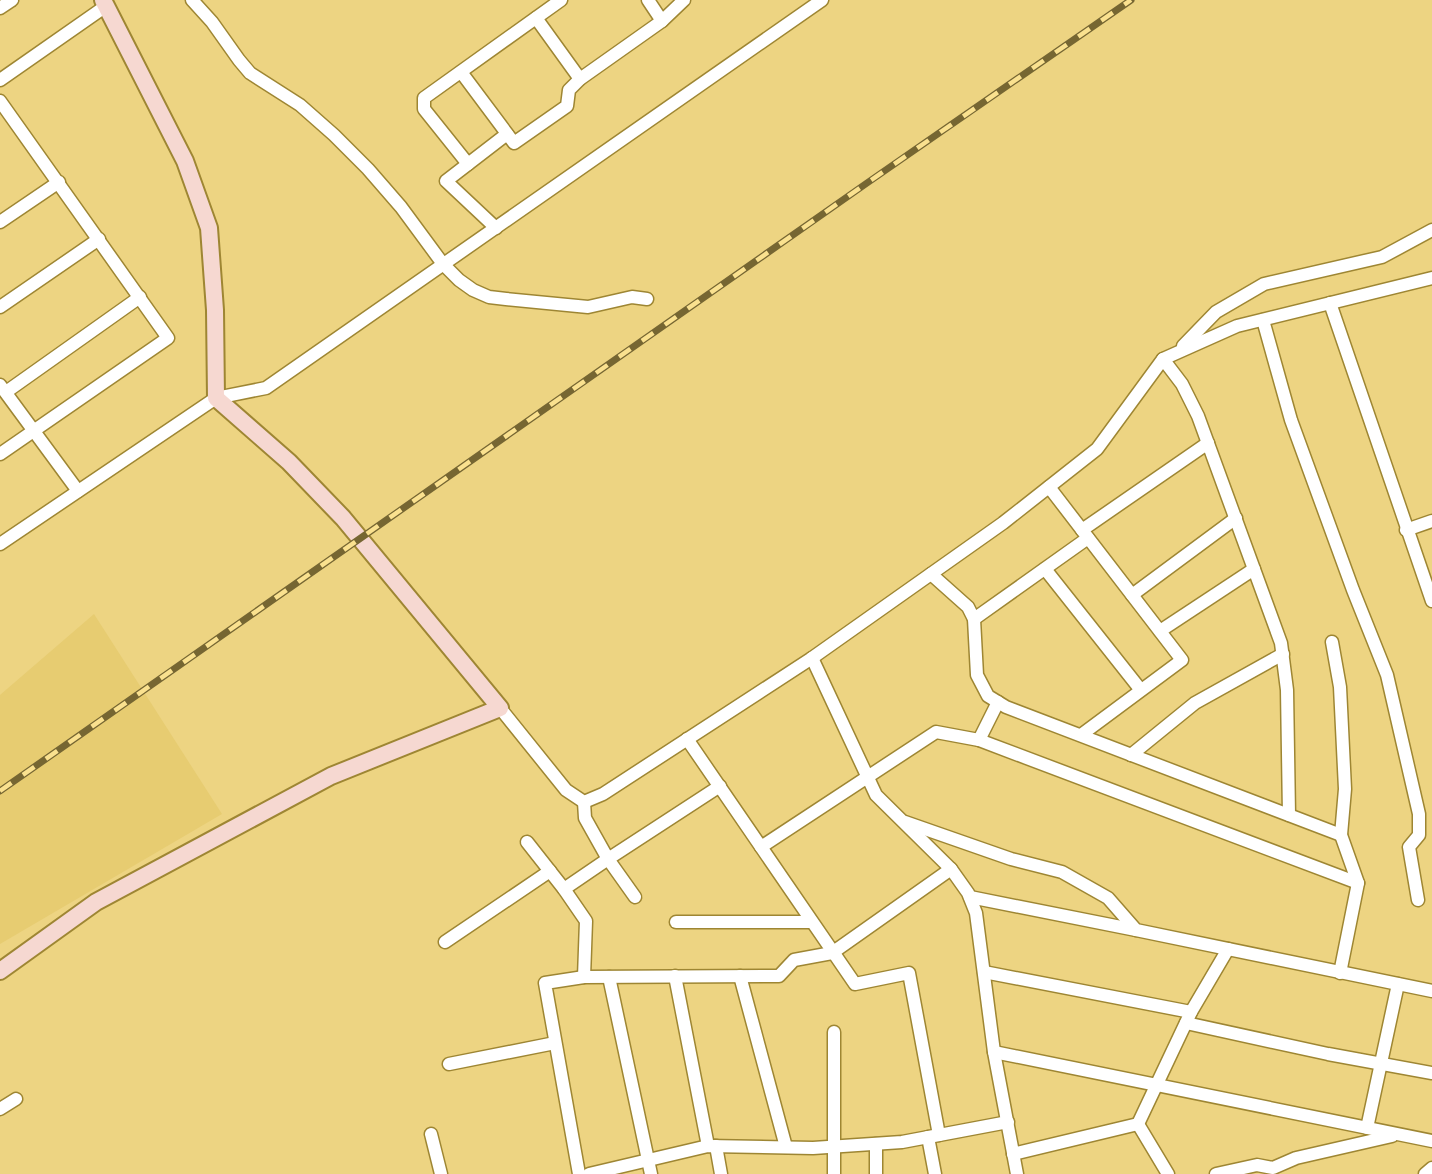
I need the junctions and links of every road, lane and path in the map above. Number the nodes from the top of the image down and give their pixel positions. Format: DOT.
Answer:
graph roads {
  1 [pos="12,0"];
  2 [pos="192,0"];
  3 [pos="561,0"];
  4 [pos="648,0"];
  5 [pos="684,0"];
  6 [pos="821,0"];
  7 [pos="105,3"];
  8 [pos="0,8"];
  9 [pos="536,18"];
  10 [pos="662,21"];
  11 [pos="461,72"];
  12 [pos="580,79"];
  13 [pos="0,80"];
  14 [pos="0,100"];
  15 [pos="507,134"];
  16 [pos="468,164"];
  17 [pos="59,182"];
  18 [pos="0,222"];
  19 [pos="495,228"];
  20 [pos="1432,230"];
  21 [pos="99,239"];
  22 [pos="443,264"];
  23 [pos="1432,278"];
  24 [pos="140,297"];
  25 [pos="647,299"];
  26 [pos="1330,303"];
  27 [pos="0,307"];
  28 [pos="1263,320"];
  29 [pos="1177,352"];
  30 [pos="1163,359"];
  31 [pos="3,388"];
  32 [pos="216,398"];
  33 [pos="34,430"];
  34 [pos="1208,443"];
  35 [pos="0,454"];
  36 [pos="1049,487"];
  37 [pos="78,491"];
  38 [pos="1236,518"];
  39 [pos="1432,522"];
  40 [pos="1406,530"];
  41 [pos="1085,534"];
  42 [pos="0,544"];
  43 [pos="1045,569"];
  44 [pos="1254,569"];
  45 [pos="931,574"];
  46 [pos="1429,586"];
  47 [pos="1132,595"];
  48 [pos="1432,602"];
  49 [pos="974,620"];
  50 [pos="1160,631"];
  51 [pos="1332,642"];
  52 [pos="1283,654"];
  53 [pos="812,658"];
  54 [pos="1140,689"];
  55 [pos="998,702"];
  56 [pos="500,708"];
  57 [pos="1081,735"];
  58 [pos="687,739"];
  59 [pos="979,741"];
  60 [pos="1131,755"];
  61 [pos="867,777"];
  62 [pos="720,786"];
  63 [pos="584,802"];
  64 [pos="1290,815"];
  65 [pos="902,820"];
  66 [pos="1341,836"];
  67 [pos="527,842"];
  68 [pos="761,847"];
  69 [pos="608,859"];
  70 [pos="951,869"];
  71 [pos="550,871"];
  72 [pos="1358,883"];
  73 [pos="564,889"];
  74 [pos="635,897"];
  75 [pos="970,897"];
  76 [pos="1418,900"];
  77 [pos="676,922"];
  78 [pos="811,922"];
  79 [pos="1136,930"];
  80 [pos="445,942"];
  81 [pos="1228,949"];
  82 [pos="832,953"];
  83 [pos="0,971"];
  84 [pos="984,972"];
  85 [pos="1340,973"];
  86 [pos="675,975"];
  87 [pos="740,976"];
  88 [pos="584,977"];
  89 [pos="609,977"];
  90 [pos="1398,984"];
  91 [pos="1432,992"];
  92 [pos="1188,1018"];
  93 [pos="834,1032"];
  94 [pos="555,1043"];
  95 [pos="994,1052"];
  96 [pos="449,1064"];
  97 [pos="1381,1064"];
  98 [pos="1432,1073"];
  99 [pos="1157,1085"];
  100 [pos="16,1099"];
  101 [pos="0,1109"];
  102 [pos="1008,1122"];
  103 [pos="1138,1124"];
  104 [pos="1367,1128"];
  105 [pos="431,1134"];
  106 [pos="1398,1134"];
  107 [pos="933,1136"];
  108 [pos="1432,1142"];
  109 [pos="876,1144"];
  110 [pos="712,1146"];
  111 [pos="786,1147"];
  112 [pos="834,1147"];
  113 [pos="1013,1154"];
  114 [pos="648,1160"];
  115 [pos="1432,1168"];
  116 [pos="441,1174"];
  117 [pos="579,1174"];
  118 [pos="589,1174"];
  119 [pos="651,1174"];
  120 [pos="721,1174"];
  121 [pos="834,1174"];
  122 [pos="876,1174"];
  123 [pos="935,1174"];
  124 [pos="1017,1174"];
  125 [pos="1168,1174"];
  126 [pos="1220,1174"];
  127 [pos="1425,1174"];
  1 -- 8 [label="street"];
  2 -- 22 [label="street"];
  3 -- 9 [label="street"];
  4 -- 10 [label="street"];
  5 -- 10 [label="street"];
  6 -- 19 [label="street"];
  7 -- 13 [label="street"];
  7 -- 32 [label="street"];
  9 -- 11 [label="street"];
  9 -- 12 [label="street"];
  10 -- 12 [label="street"];
  11 -- 15 [label="street"];
  11 -- 16 [label="street"];
  12 -- 15 [label="street"];
  14 -- 17 [label="street"];
  15 -- 16 [label="street"];
  16 -- 19 [label="street"];
  17 -- 18 [label="street"];
  17 -- 21 [label="street"];
  19 -- 22 [label="street"];
  20 -- 29 [label="street"];
  21 -- 24 [label="street"];
  21 -- 27 [label="street"];
  22 -- 25 [label="street"];
  22 -- 32 [label="street"];
  23 -- 26 [label="street"];
  24 -- 31 [label="street"];
  24 -- 33 [label="street"];
  26 -- 28 [label="street"];
  26 -- 40 [label="street"];
  28 -- 29 [label="street"];
  28 -- 76 [label="street"];
  29 -- 30 [label="street"];
  30 -- 34 [label="street"];
  30 -- 36 [label="street"];
  31 -- 33 [label="street"];
  32 -- 37 [label="street"];
  32 -- 56 [label="street"];
  33 -- 35 [label="street"];
  33 -- 37 [label="street"];
  34 -- 38 [label="street"];
  34 -- 41 [label="street"];
  36 -- 41 [label="street"];
  36 -- 45 [label="street"];
  37 -- 42 [label="street"];
  38 -- 44 [label="street"];
  38 -- 47 [label="street"];
  39 -- 40 [label="street"];
  40 -- 46 [label="street"];
  41 -- 43 [label="street"];
  41 -- 47 [label="street"];
  43 -- 49 [label="street"];
  43 -- 54 [label="street"];
  44 -- 50 [label="street"];
  44 -- 52 [label="street"];
  45 -- 49 [label="street"];
  45 -- 53 [label="street"];
  46 -- 48 [label="street"];
  47 -- 50 [label="street"];
  49 -- 55 [label="street"];
  50 -- 54 [label="street"];
  51 -- 66 [label="street"];
  52 -- 60 [label="street"];
  52 -- 64 [label="street"];
  53 -- 58 [label="street"];
  53 -- 61 [label="street"];
  54 -- 57 [label="street"];
  55 -- 57 [label="street"];
  55 -- 59 [label="street"];
  56 -- 63 [label="street"];
  56 -- 83 [label="street"];
  57 -- 60 [label="street"];
  58 -- 62 [label="street"];
  58 -- 63 [label="street"];
  59 -- 61 [label="street"];
  59 -- 72 [label="street"];
  60 -- 64 [label="street"];
  61 -- 65 [label="street"];
  61 -- 68 [label="street"];
  62 -- 68 [label="street"];
  62 -- 69 [label="street"];
  63 -- 69 [label="street"];
  64 -- 66 [label="street"];
  65 -- 70 [label="street"];
  65 -- 79 [label="street"];
  66 -- 72 [label="street"];
  67 -- 71 [label="street"];
  68 -- 78 [label="street"];
  69 -- 73 [label="street"];
  69 -- 74 [label="street"];
  70 -- 75 [label="street"];
  70 -- 82 [label="street"];
  71 -- 73 [label="street"];
  71 -- 80 [label="street"];
  72 -- 85 [label="street"];
  73 -- 88 [label="street"];
  75 -- 79 [label="street"];
  75 -- 84 [label="street"];
  77 -- 78 [label="street"];
  78 -- 82 [label="street"];
  79 -- 81 [label="street"];
  81 -- 85 [label="street"];
  81 -- 92 [label="street"];
  82 -- 87 [label="street"];
  82 -- 107 [label="street"];
  84 -- 92 [label="street"];
  84 -- 95 [label="street"];
  85 -- 90 [label="street"];
  86 -- 87 [label="street"];
  86 -- 89 [label="street"];
  86 -- 110 [label="street"];
  87 -- 111 [label="street"];
  88 -- 89 [label="street"];
  88 -- 94 [label="street"];
  89 -- 114 [label="street"];
  90 -- 91 [label="street"];
  90 -- 97 [label="street"];
  92 -- 97 [label="street"];
  92 -- 99 [label="street"];
  93 -- 112 [label="street"];
  94 -- 96 [label="street"];
  94 -- 117 [label="street"];
  95 -- 99 [label="street"];
  95 -- 102 [label="street"];
  97 -- 98 [label="street"];
  97 -- 104 [label="street"];
  99 -- 103 [label="street"];
  99 -- 104 [label="street"];
  100 -- 101 [label="street"];
  102 -- 107 [label="street"];
  102 -- 113 [label="street"];
  103 -- 113 [label="street"];
  103 -- 125 [label="street"];
  104 -- 106 [label="street"];
  105 -- 116 [label="street"];
  106 -- 108 [label="street"];
  106 -- 126 [label="street"];
  107 -- 109 [label="street"];
  107 -- 123 [label="street"];
  109 -- 112 [label="street"];
  109 -- 122 [label="street"];
  110 -- 111 [label="street"];
  110 -- 114 [label="street"];
  110 -- 120 [label="street"];
  111 -- 112 [label="street"];
  112 -- 121 [label="street"];
  113 -- 124 [label="street"];
  114 -- 118 [label="street"];
  114 -- 119 [label="street"];
  115 -- 127 [label="street"];
}
